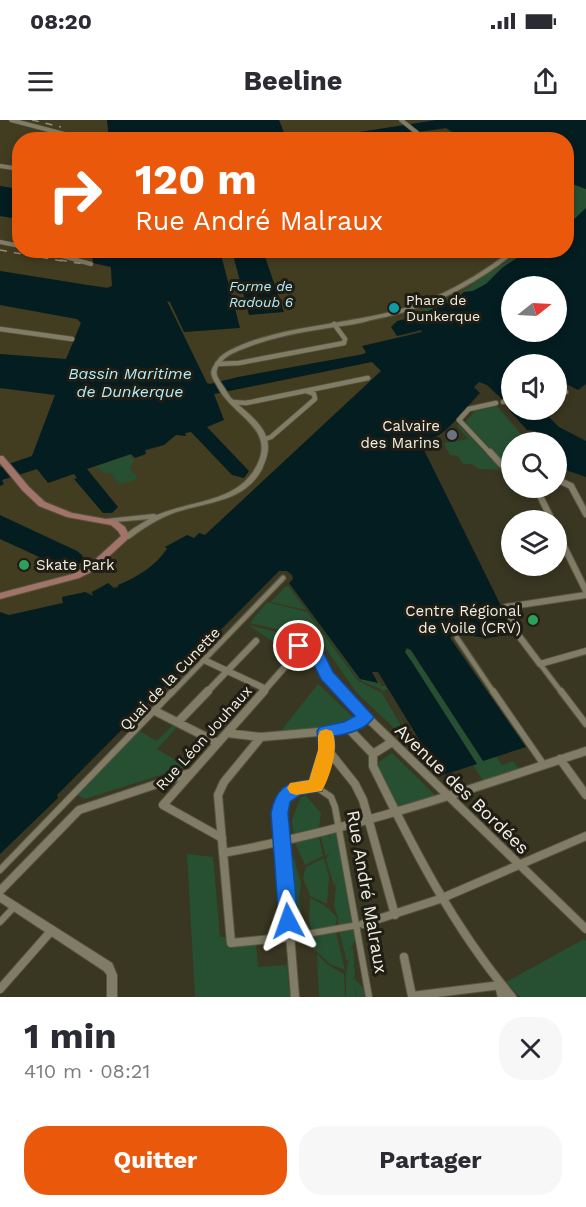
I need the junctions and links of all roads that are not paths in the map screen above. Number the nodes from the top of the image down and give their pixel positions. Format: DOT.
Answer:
graph roads {
  1 [pos="11,120"];
  2 [pos="401,120"];
  3 [pos="62,132"];
  4 [pos="416,132"];
  5 [pos="70,258"];
  6 [pos="505,258"];
  7 [pos="91,264"];
  8 [pos="334,325"];
  9 [pos="0,329"];
  10 [pos="72,339"];
  11 [pos="217,364"];
  12 [pos="368,378"];
  13 [pos="306,390"];
  14 [pos="232,402"];
  15 [pos="249,402"];
  16 [pos="501,403"];
  17 [pos="244,411"];
  18 [pos="263,440"];
  19 [pos="1,459"];
  20 [pos="501,464"];
  21 [pos="567,484"];
  22 [pos="170,512"];
  23 [pos="586,514"];
  24 [pos="106,521"];
  25 [pos="126,537"];
  26 [pos="567,553"];
  27 [pos="283,578"];
  28 [pos="586,593"];
  29 [pos="0,596"];
  30 [pos="457,638"];
  31 [pos="256,641"];
  32 [pos="586,651"];
  33 [pos="204,660"];
  34 [pos="290,662"];
  35 [pos="540,664"];
  36 [pos="321,668"];
  37 [pos="227,671"];
  38 [pos="266,689"];
  39 [pos="155,711"];
  40 [pos="366,717"];
  41 [pos="178,722"];
  42 [pos="586,724"];
  43 [pos="348,728"];
  44 [pos="326,731"];
  45 [pos="227,733"];
  46 [pos="261,737"];
  47 [pos="392,742"];
  48 [pos="218,743"];
  49 [pos="327,748"];
  50 [pos="586,751"];
  51 [pos="374,754"];
  52 [pos="560,759"];
  53 [pos="544,765"];
  54 [pos="192,772"];
  55 [pos="316,787"];
  56 [pos="586,795"];
  57 [pos="448,796"];
  58 [pos="396,813"];
  59 [pos="370,822"];
  60 [pos="339,831"];
  61 [pos="586,836"];
  62 [pos="222,838"];
  63 [pos="282,844"];
  64 [pos="223,853"];
  65 [pos="519,865"];
  66 [pos="0,870"];
  67 [pos="0,891"];
  68 [pos="0,896"];
  69 [pos="440,899"];
  70 [pos="15,906"];
  71 [pos="395,915"];
  72 [pos="0,922"];
  73 [pos="360,925"];
  74 [pos="586,929"];
  75 [pos="52,930"];
  76 [pos="290,937"];
  77 [pos="404,957"];
  78 [pos="500,986"];
  79 [pos="0,989"];
  80 [pos="412,996"];
  81 [pos="112,997"];
  82 [pos="295,997"];
  83 [pos="369,997"];
  84 [pos="502,997"];
  85 [pos="512,997"];
  1 -- 3 [label="street"];
  2 -- 4 [label="street"];
  5 -- 7 [label="street"];
  6 -- 8 [label="street"];
  8 -- 11 [label="street"];
  8 -- 11 [label="street"];
  9 -- 10 [label="street"];
  11 -- 14 [label="street"];
  12 -- 13 [label="street"];
  13 -- 15 [label="street"];
  13 -- 18 [label="street"];
  14 -- 15 [label="street"];
  14 -- 17 [label="street"];
  15 -- 17 [label="street"];
  16 -- 20 [label="street"];
  17 -- 18 [label="street"];
  18 -- 22 [label="street"];
  19 -- 24 [label="main road"];
  21 -- 23 [label="street"];
  22 -- 24 [label="street"];
  22 -- 25 [label="street"];
  24 -- 25 [label="main road"];
  25 -- 29 [label="main road"];
  26 -- 28 [label="street"];
  27 -- 33 [label="street, Quai de la Cunette"];
  28 -- 35 [label="street"];
  30 -- 53 [label="street"];
  31 -- 37 [label="street"];
  32 -- 35 [label="street"];
  33 -- 37 [label="street"];
  33 -- 39 [label="street, Quai de la Cunette"];
  34 -- 36 [label="street"];
  34 -- 36 [label="street, Rue Léon Jouhaux"];
  34 -- 38 [label="street, Rue Léon Jouhaux"];
  35 -- 42 [label="street"];
  36 -- 40 [label="street, Avenue des Bordées"];
  37 -- 38 [label="street"];
  37 -- 41 [label="street"];
  38 -- 45 [label="street, Rue Léon Jouhaux"];
  39 -- 41 [label="street"];
  39 -- 66 [label="street, Quai de la Cunette"];
  40 -- 43 [label="street"];
  40 -- 47 [label="street, Avenue des Bordées"];
  41 -- 48 [label="street"];
  43 -- 44 [label="street"];
  43 -- 51 [label="street"];
  44 -- 46 [label="street"];
  44 -- 49 [label="street"];
  45 -- 46 [label="street"];
  45 -- 48 [label="street, Rue Léon Jouhaux"];
  46 -- 62 [label="street"];
  47 -- 51 [label="street"];
  47 -- 57 [label="street, Avenue des Bordées"];
  48 -- 54 [label="street, Rue Léon Jouhaux"];
  49 -- 55 [label="street"];
  49 -- 59 [label="street"];
  50 -- 52 [label="street"];
  51 -- 58 [label="street"];
  52 -- 53 [label="street"];
  52 -- 56 [label="street"];
  53 -- 57 [label="street"];
  54 -- 62 [label="street, Rue Léon Jouhaux"];
  54 -- 67 [label="street"];
  55 -- 60 [label="street, Rue André Malraux"];
  55 -- 63 [label="street"];
  57 -- 58 [label="street"];
  57 -- 65 [label="street, Avenue des Bordées"];
  58 -- 59 [label="street"];
  58 -- 69 [label="street"];
  59 -- 60 [label="street"];
  59 -- 71 [label="street"];
  60 -- 63 [label="street"];
  60 -- 73 [label="street, Rue André Malraux"];
  61 -- 65 [label="street"];
  62 -- 64 [label="street"];
  63 -- 64 [label="street"];
  63 -- 76 [label="street"];
  64 -- 76 [label="street"];
  65 -- 69 [label="street"];
  65 -- 74 [label="street, Avenue des Bordées"];
  68 -- 70 [label="street"];
  69 -- 71 [label="street"];
  69 -- 78 [label="street"];
  70 -- 72 [label="street"];
  70 -- 75 [label="street"];
  71 -- 73 [label="street"];
  73 -- 76 [label="street"];
  73 -- 83 [label="street, Rue André Malraux"];
  75 -- 79 [label="street"];
  75 -- 81 [label="street"];
  76 -- 82 [label="street"];
  77 -- 80 [label="street"];
  78 -- 80 [label="street"];
  78 -- 84 [label="street"];
  78 -- 85 [label="street"];
}
